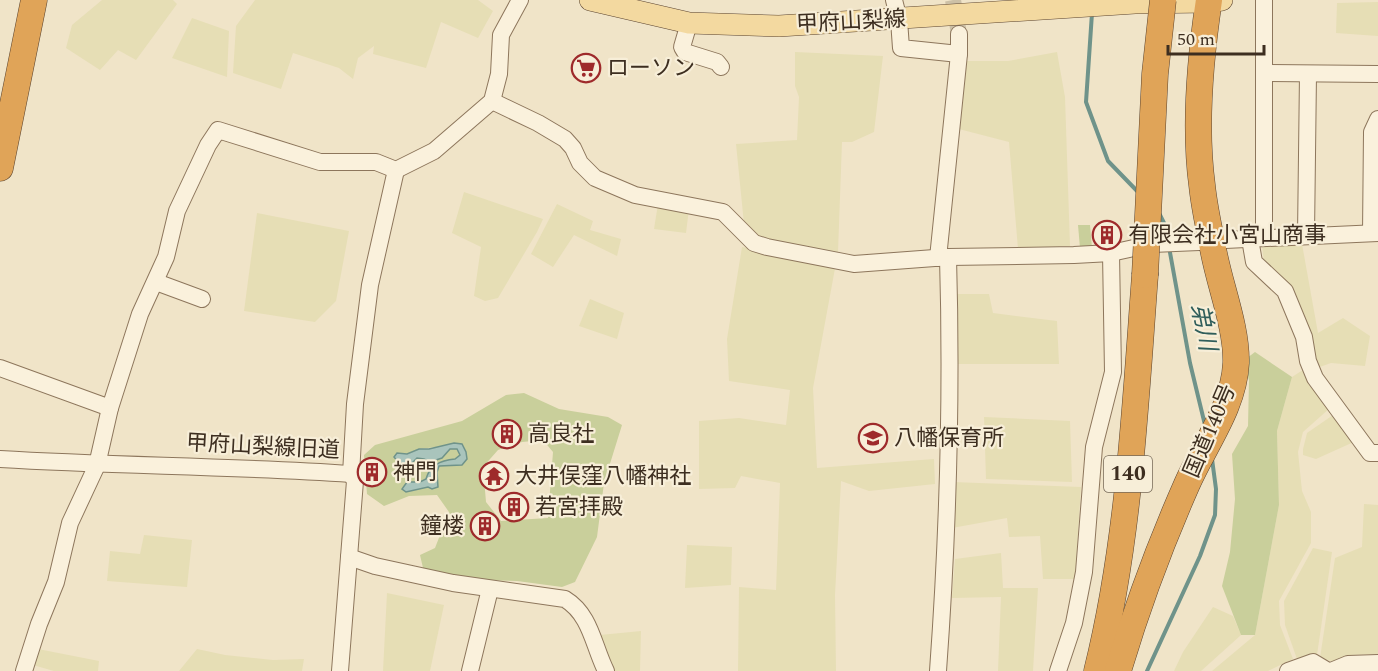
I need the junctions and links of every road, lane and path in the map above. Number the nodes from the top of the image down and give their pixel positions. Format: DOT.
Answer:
graph roads {
  1 [pos="34,0"];
  2 [pos="520,0"];
  3 [pos="590,0"];
  4 [pos="1163,0"];
  5 [pos="1264,0"];
  6 [pos="1212,1"];
  7 [pos="896,10"];
  8 [pos="689,23"];
  9 [pos="960,34"];
  10 [pos="959,54"];
  11 [pos="721,67"];
  12 [pos="1265,73"];
  13 [pos="1308,74"];
  14 [pos="1378,74"];
  15 [pos="492,101"];
  16 [pos="1378,119"];
  17 [pos="0,168"];
  18 [pos="396,170"];
  19 [pos="1375,233"];
  20 [pos="1306,235"];
  21 [pos="1257,238"];
  22 [pos="1225,240"];
  23 [pos="1191,243"];
  24 [pos="1111,253"];
  25 [pos="943,257"];
  26 [pos="156,282"];
  27 [pos="201,299"];
  28 [pos="0,368"];
  29 [pos="110,408"];
  30 [pos="1378,453"];
  31 [pos="0,459"];
  32 [pos="97,465"];
  33 [pos="351,474"];
  34 [pos="349,557"];
  35 [pos="490,589"];
  36 [pos="1378,663"];
  37 [pos="599,667"];
  38 [pos="24,671"];
  39 [pos="340,671"];
  40 [pos="470,671"];
  41 [pos="938,671"];
  42 [pos="1058,671"];
  43 [pos="1097,671"];
  44 [pos="1118,671"];
  45 [pos="1288,671"];
  46 [pos="1329,671"];
  1 -- 17 [label="highway"];
  2 -- 15 [label="street"];
  3 -- 8 [label="main road, 甲府山梨線"];
  4 -- 43 [label="highway, 140, bridge"];
  5 -- 12 [label="street"];
  6 -- 7 [label="main road, 甲府山梨線"];
  6 -- 44 [label="highway, 国道140号 / 140"];
  7 -- 8 [label="main road, 甲府山梨線"];
  7 -- 10 [label="street"];
  8 -- 11 [label="street"];
  9 -- 10 [label="street"];
  10 -- 25 [label="street"];
  12 -- 13 [label="street"];
  12 -- 21 [label="street"];
  13 -- 14 [label="street"];
  13 -- 20 [label="street"];
  15 -- 18 [label="street"];
  15 -- 25 [label="street"];
  16 -- 19 [label="street"];
  18 -- 26 [label="street"];
  18 -- 33 [label="street"];
  19 -- 20 [label="street"];
  20 -- 21 [label="street"];
  21 -- 22 [label="street"];
  21 -- 30 [label="street"];
  23 -- 24 [label="street"];
  24 -- 25 [label="street"];
  24 -- 42 [label="street"];
  25 -- 41 [label="street"];
  26 -- 27 [label="street"];
  26 -- 29 [label="street"];
  28 -- 29 [label="street"];
  29 -- 32 [label="street"];
  31 -- 32 [label="street, 甲府山梨線旧道"];
  32 -- 33 [label="street, 甲府山梨線旧道"];
  32 -- 38 [label="street"];
  33 -- 34 [label="street, 甲府山梨線旧道"];
  34 -- 35 [label="street"];
  34 -- 39 [label="street, 甲府山梨線旧道"];
  35 -- 37 [label="street"];
  35 -- 40 [label="street"];
  36 -- 46 [label="street"];
  45 -- 46 [label="street"];
}
